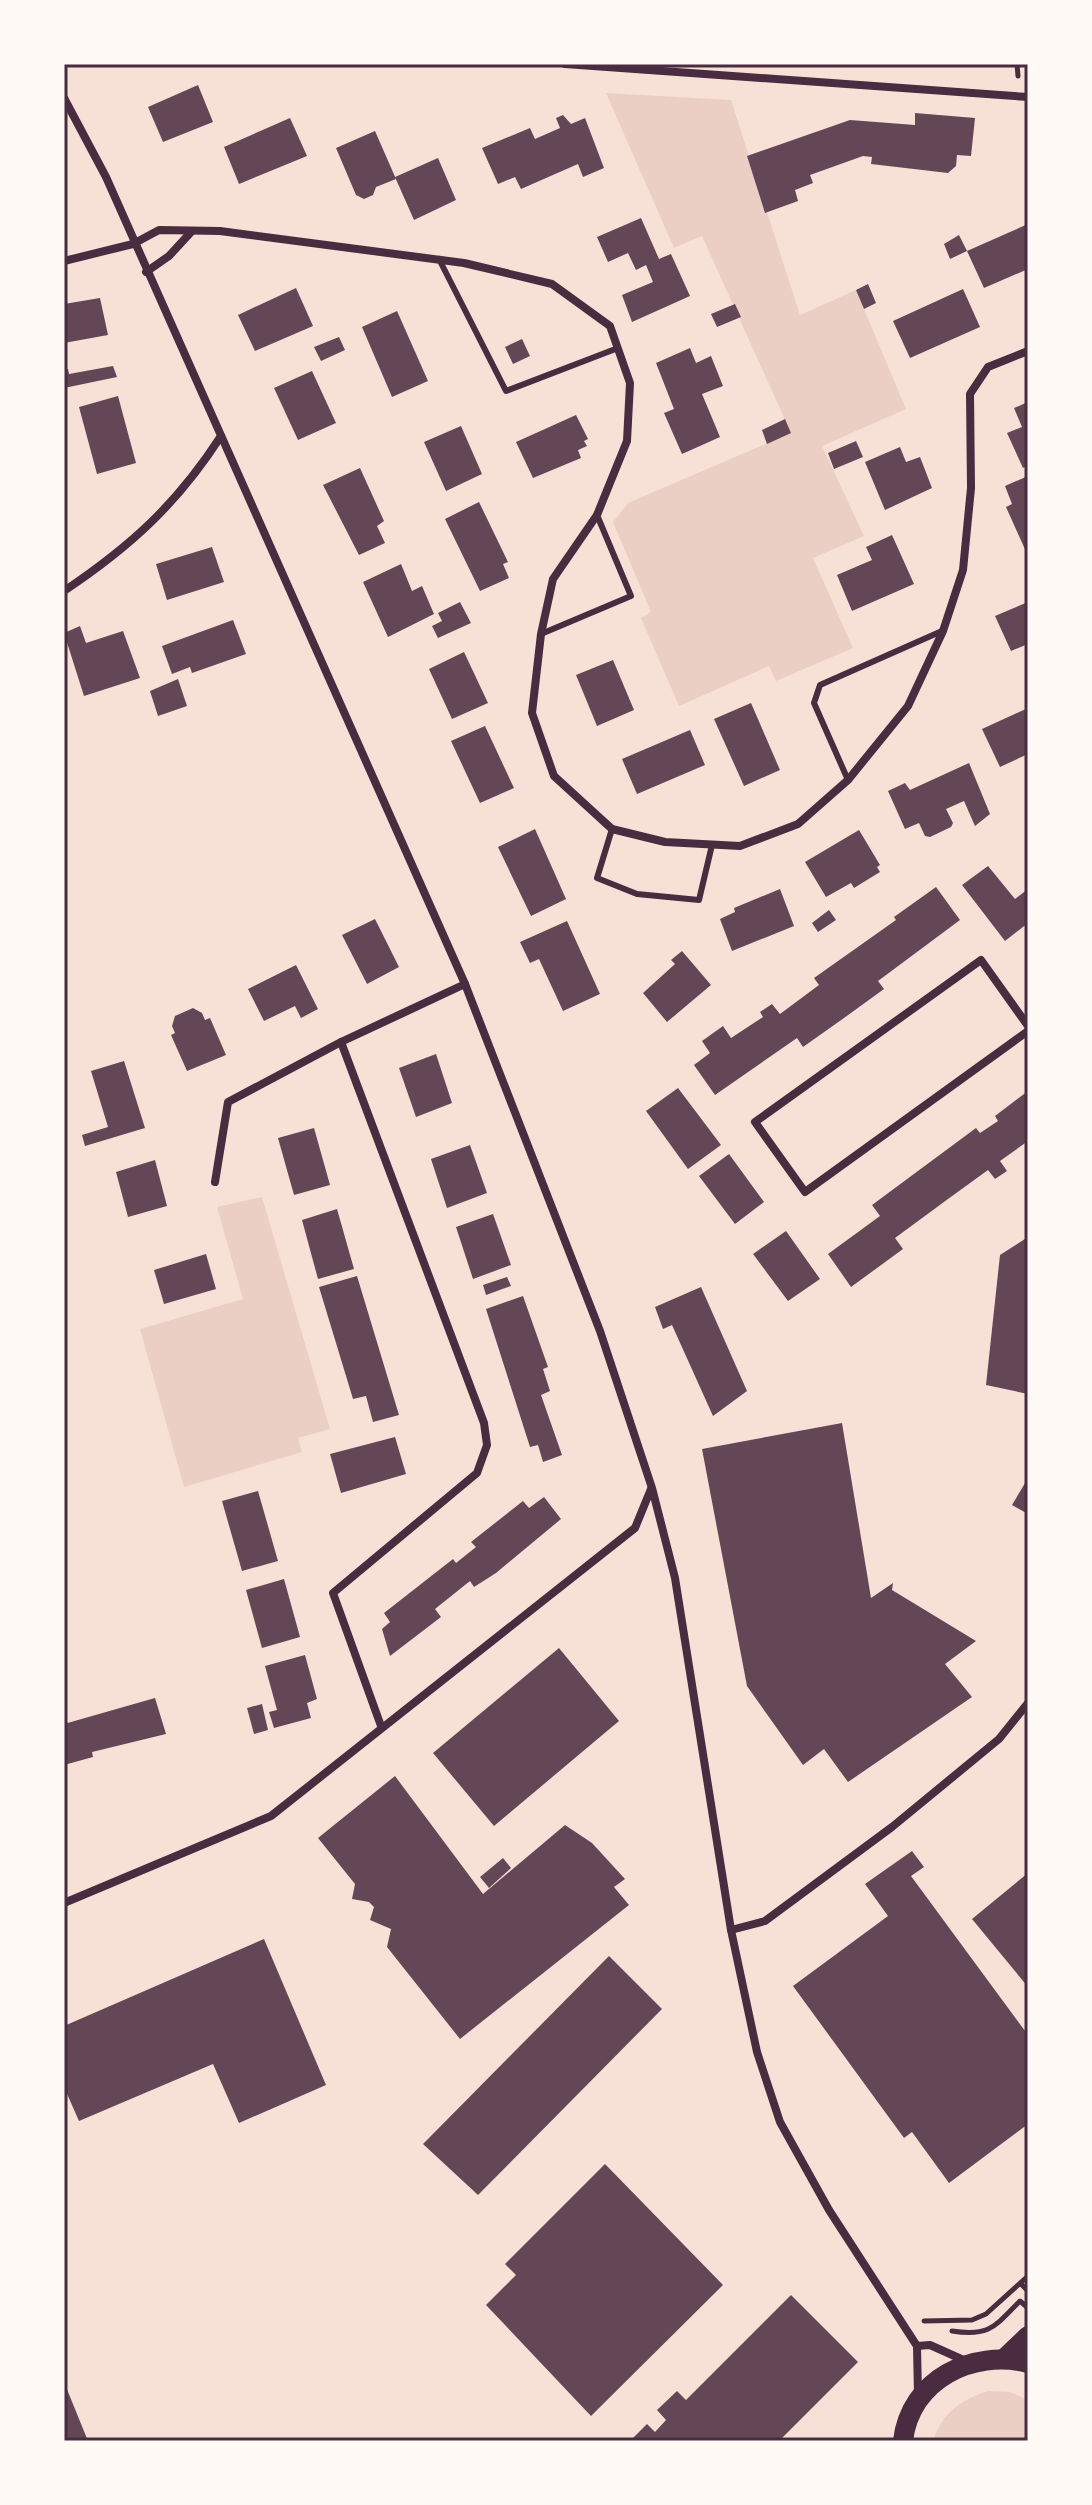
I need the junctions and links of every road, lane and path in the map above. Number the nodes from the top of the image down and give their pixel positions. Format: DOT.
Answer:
graph roads {
  1 [pos="565,64"];
  2 [pos="1017,64"];
  3 [pos="618,66"];
  4 [pos="1018,77"];
  5 [pos="1028,97"];
  6 [pos="64,98"];
  7 [pos="192,231"];
  8 [pos="133,244"];
  9 [pos="439,259"];
  10 [pos="64,261"];
  11 [pos="146,272"];
  12 [pos="618,348"];
  13 [pos="1028,351"];
  14 [pos="221,436"];
  15 [pos="597,515"];
  16 [pos="64,591"];
  17 [pos="943,631"];
  18 [pos="541,634"];
  19 [pos="848,780"];
  20 [pos="612,829"];
  21 [pos="712,845"];
  22 [pos="465,984"];
  23 [pos="1028,1029"];
  24 [pos="341,1042"];
  25 [pos="215,1182"];
  26 [pos="652,1488"];
  27 [pos="1028,1703"];
  28 [pos="381,1726"];
  29 [pos="64,1903"];
  30 [pos="731,1930"];
  31 [pos="1028,2276"];
  32 [pos="1021,2284"];
  33 [pos="1028,2291"];
  34 [pos="1028,2308"];
  35 [pos="922,2322"];
  36 [pos="1028,2336"];
  37 [pos="917,2346"];
  38 [pos="1004,2359"];
  39 [pos="969,2362"];
  40 [pos="1028,2363"];
  41 [pos="918,2400"];
  42 [pos="903,2441"];
  1 -- 3 [label="street"];
  2 -- 4 [label="path"];
  3 -- 5 [label="street"];
  6 -- 8 [label="street"];
  7 -- 8 [label="street"];
  7 -- 9 [label="street"];
  7 -- 11 [label="street"];
  8 -- 10 [label="street"];
  8 -- 11 [label="street"];
  9 -- 12 [label="street"];
  9 -- 12 [label="lane"];
  11 -- 14 [label="street"];
  12 -- 15 [label="street"];
  13 -- 17 [label="street"];
  14 -- 16 [label="street"];
  14 -- 22 [label="street"];
  15 -- 18 [label="street"];
  15 -- 18 [label="lane"];
  17 -- 19 [label="street"];
  17 -- 19 [label="lane"];
  18 -- 20 [label="street"];
  19 -- 21 [label="street"];
  20 -- 21 [label="street"];
  20 -- 21 [label="lane"];
  22 -- 24 [label="street"];
  22 -- 26 [label="street"];
  23 -- 23 [label="street"];
  24 -- 25 [label="street"];
  24 -- 28 [label="street"];
  26 -- 28 [label="street"];
  26 -- 30 [label="street"];
  27 -- 30 [label="street"];
  28 -- 29 [label="street"];
  30 -- 37 [label="street"];
  31 -- 32 [label="path"];
  32 -- 33 [label="path"];
  32 -- 35 [label="path"];
  34 -- 37 [label="path"];
  36 -- 38 [label="main road"];
  37 -- 39 [label="street"];
  37 -- 41 [label="street"];
  38 -- 39 [label="main road"];
  38 -- 40 [label="main road"];
  39 -- 41 [label="main road"];
  41 -- 42 [label="main road"];
}
